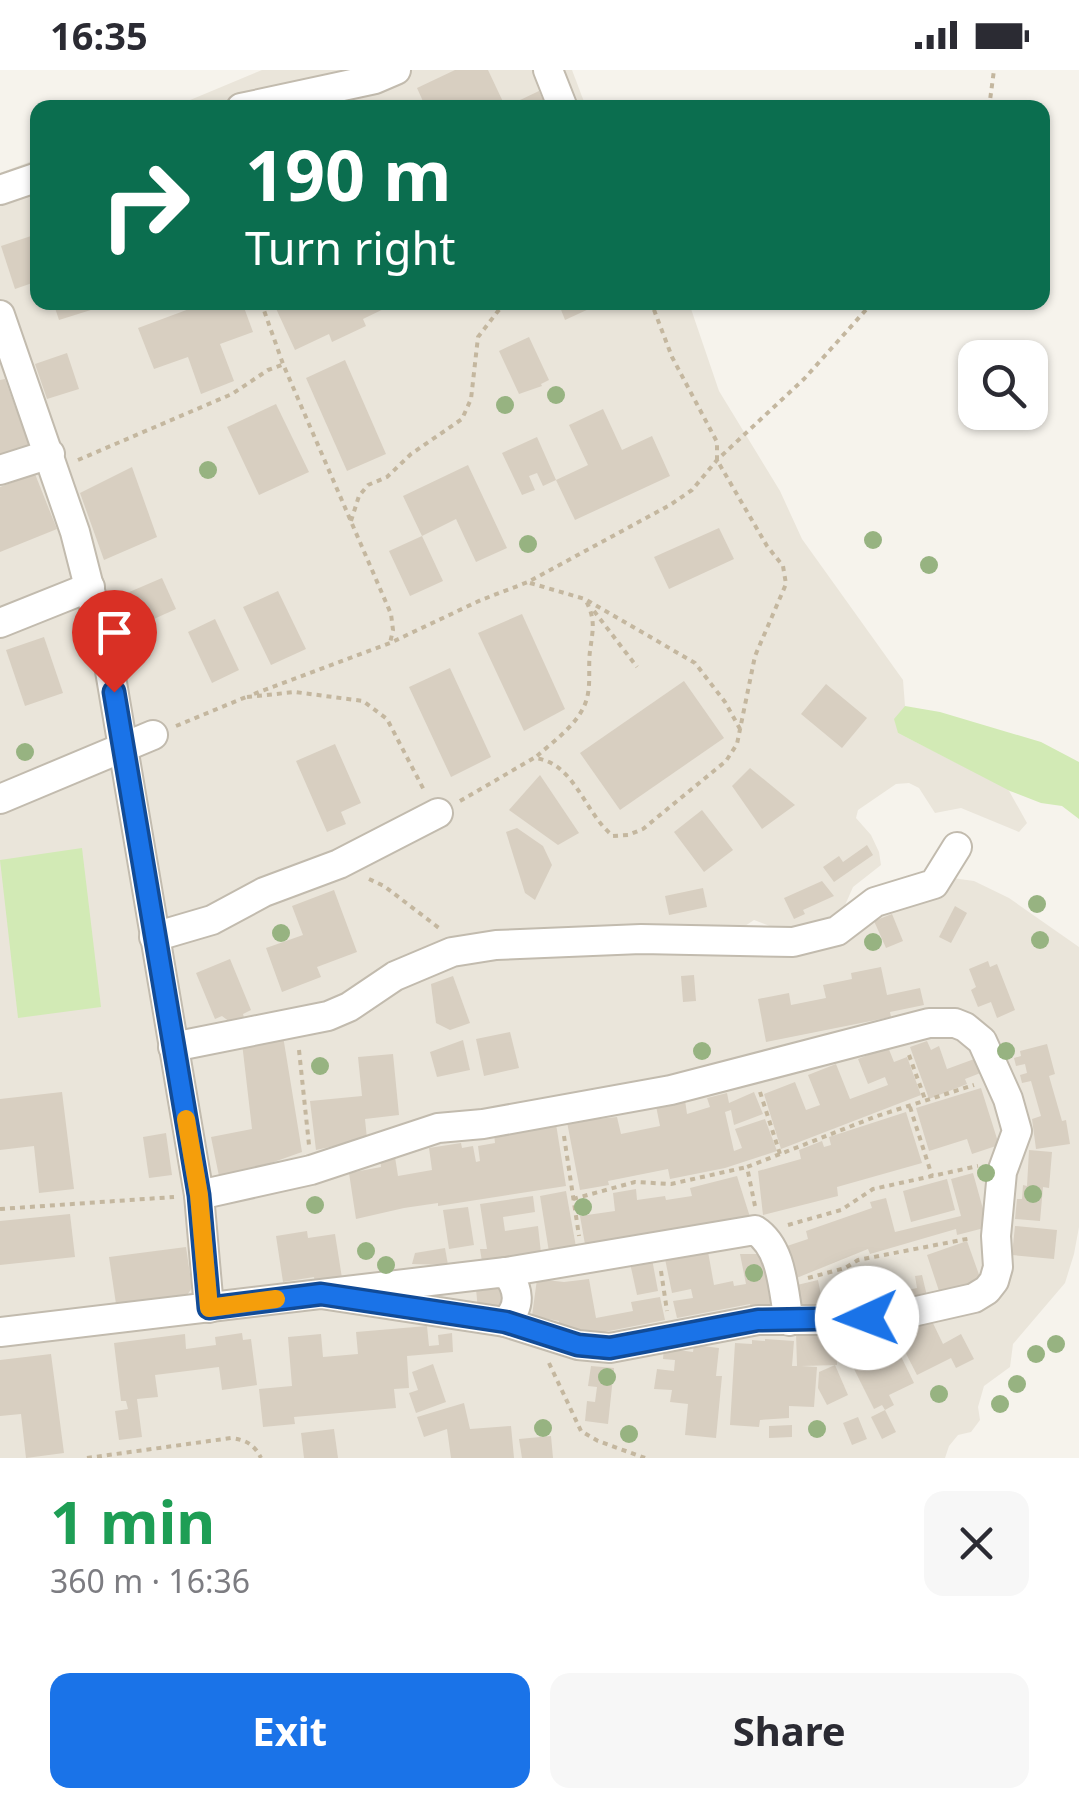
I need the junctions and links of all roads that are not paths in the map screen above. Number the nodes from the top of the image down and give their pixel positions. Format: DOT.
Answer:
graph roads {
  1 [pos="396,70"];
  2 [pos="548,70"];
  3 [pos="278,100"];
  4 [pos="560,100"];
  5 [pos="30,179"];
  6 [pos="0,190"];
  7 [pos="0,315"];
  8 [pos="7,357"];
  9 [pos="52,462"];
  10 [pos="0,470"];
  11 [pos="90,587"];
  12 [pos="0,623"];
  13 [pos="153,735"];
  14 [pos="125,745"];
  15 [pos="0,799"];
  16 [pos="438,813"];
  17 [pos="957,846"];
  18 [pos="154,937"];
  19 [pos="173,1047"];
  20 [pos="199,1195"];
  21 [pos="506,1272"];
  22 [pos="321,1294"];
  23 [pos="209,1308"];
  24 [pos="506,1322"];
  25 [pos="789,1322"];
  26 [pos="0,1332"];
  1 -- 3 [label="street"];
  2 -- 4 [label="street"];
  5 -- 6 [label="street"];
  7 -- 8 [label="street"];
  8 -- 9 [label="street"];
  9 -- 10 [label="street"];
  9 -- 11 [label="street"];
  11 -- 12 [label="street"];
  11 -- 14 [label="street"];
  13 -- 14 [label="street"];
  14 -- 15 [label="street"];
  14 -- 18 [label="street"];
  16 -- 18 [label="street"];
  17 -- 19 [label="street"];
  18 -- 19 [label="street"];
  19 -- 20 [label="street"];
  20 -- 23 [label="street"];
  20 -- 25 [label="street"];
  21 -- 22 [label="street"];
  21 -- 24 [label="street"];
  21 -- 25 [label="street"];
  22 -- 23 [label="street"];
  22 -- 24 [label="street"];
  23 -- 26 [label="street"];
  24 -- 25 [label="street"];
}
